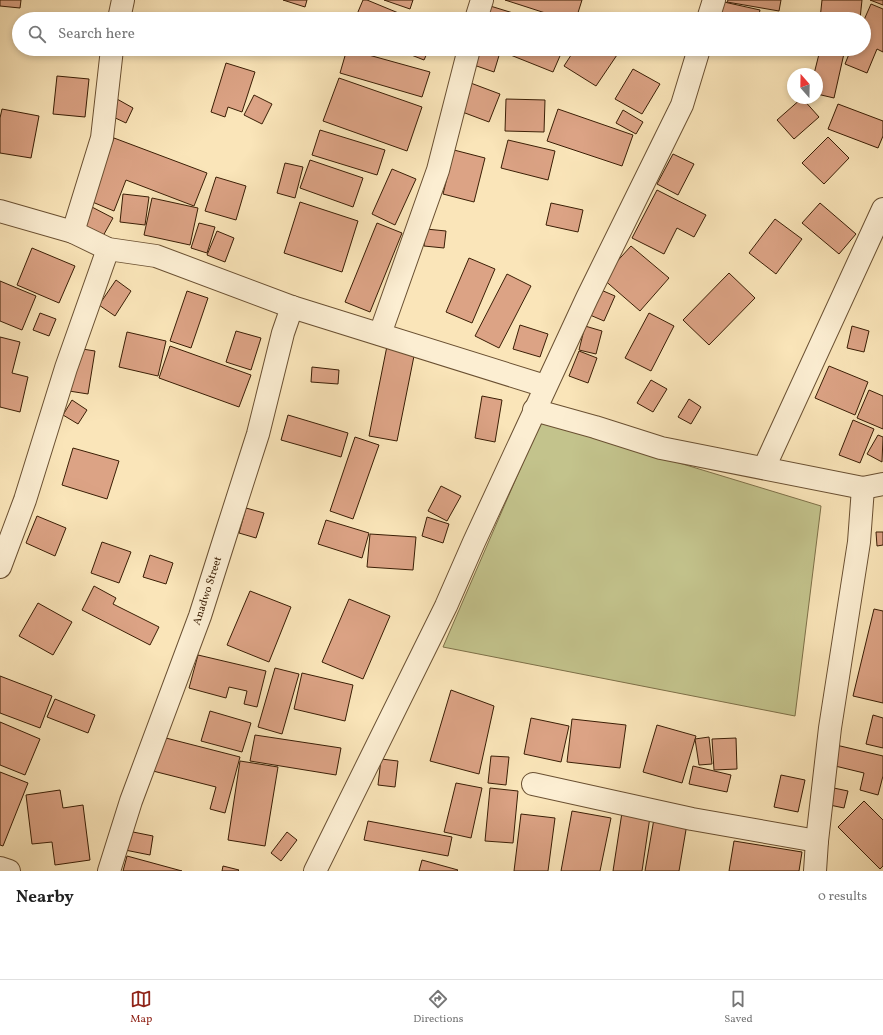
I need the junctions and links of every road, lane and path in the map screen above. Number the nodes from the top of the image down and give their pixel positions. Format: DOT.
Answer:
graph roads {
  1 [pos="123,0"];
  2 [pos="482,0"];
  3 [pos="714,0"];
  4 [pos="120,12"];
  5 [pos="478,12"];
  6 [pos="710,12"];
  7 [pos="111,56"];
  8 [pos="467,56"];
  9 [pos="697,56"];
  10 [pos="883,209"];
  11 [pos="0,211"];
  12 [pos="73,232"];
  13 [pos="108,249"];
  14 [pos="292,307"];
  15 [pos="380,334"];
  16 [pos="545,386"];
  17 [pos="534,410"];
  18 [pos="764,468"];
  19 [pos="873,486"];
  20 [pos="0,567"];
  21 [pos="532,784"];
  22 [pos="817,841"];
  23 [pos="0,868"];
  24 [pos="9,871"];
  25 [pos="110,871"];
  26 [pos="314,871"];
  27 [pos="815,871"];
  1 -- 4 [label="street"];
  2 -- 5 [label="street"];
  3 -- 6 [label="street"];
  7 -- 12 [label="street"];
  8 -- 15 [label="street"];
  9 -- 16 [label="street"];
  10 -- 18 [label="street"];
  11 -- 12 [label="street"];
  12 -- 13 [label="street"];
  13 -- 14 [label="street"];
  13 -- 20 [label="street"];
  14 -- 15 [label="street"];
  14 -- 25 [label="street, Anadwo Street"];
  15 -- 16 [label="street"];
  16 -- 17 [label="street"];
  17 -- 18 [label="street"];
  17 -- 26 [label="street"];
  18 -- 19 [label="street"];
  19 -- 22 [label="street"];
  21 -- 22 [label="street"];
  22 -- 27 [label="street"];
  23 -- 24 [label="street"];
}
